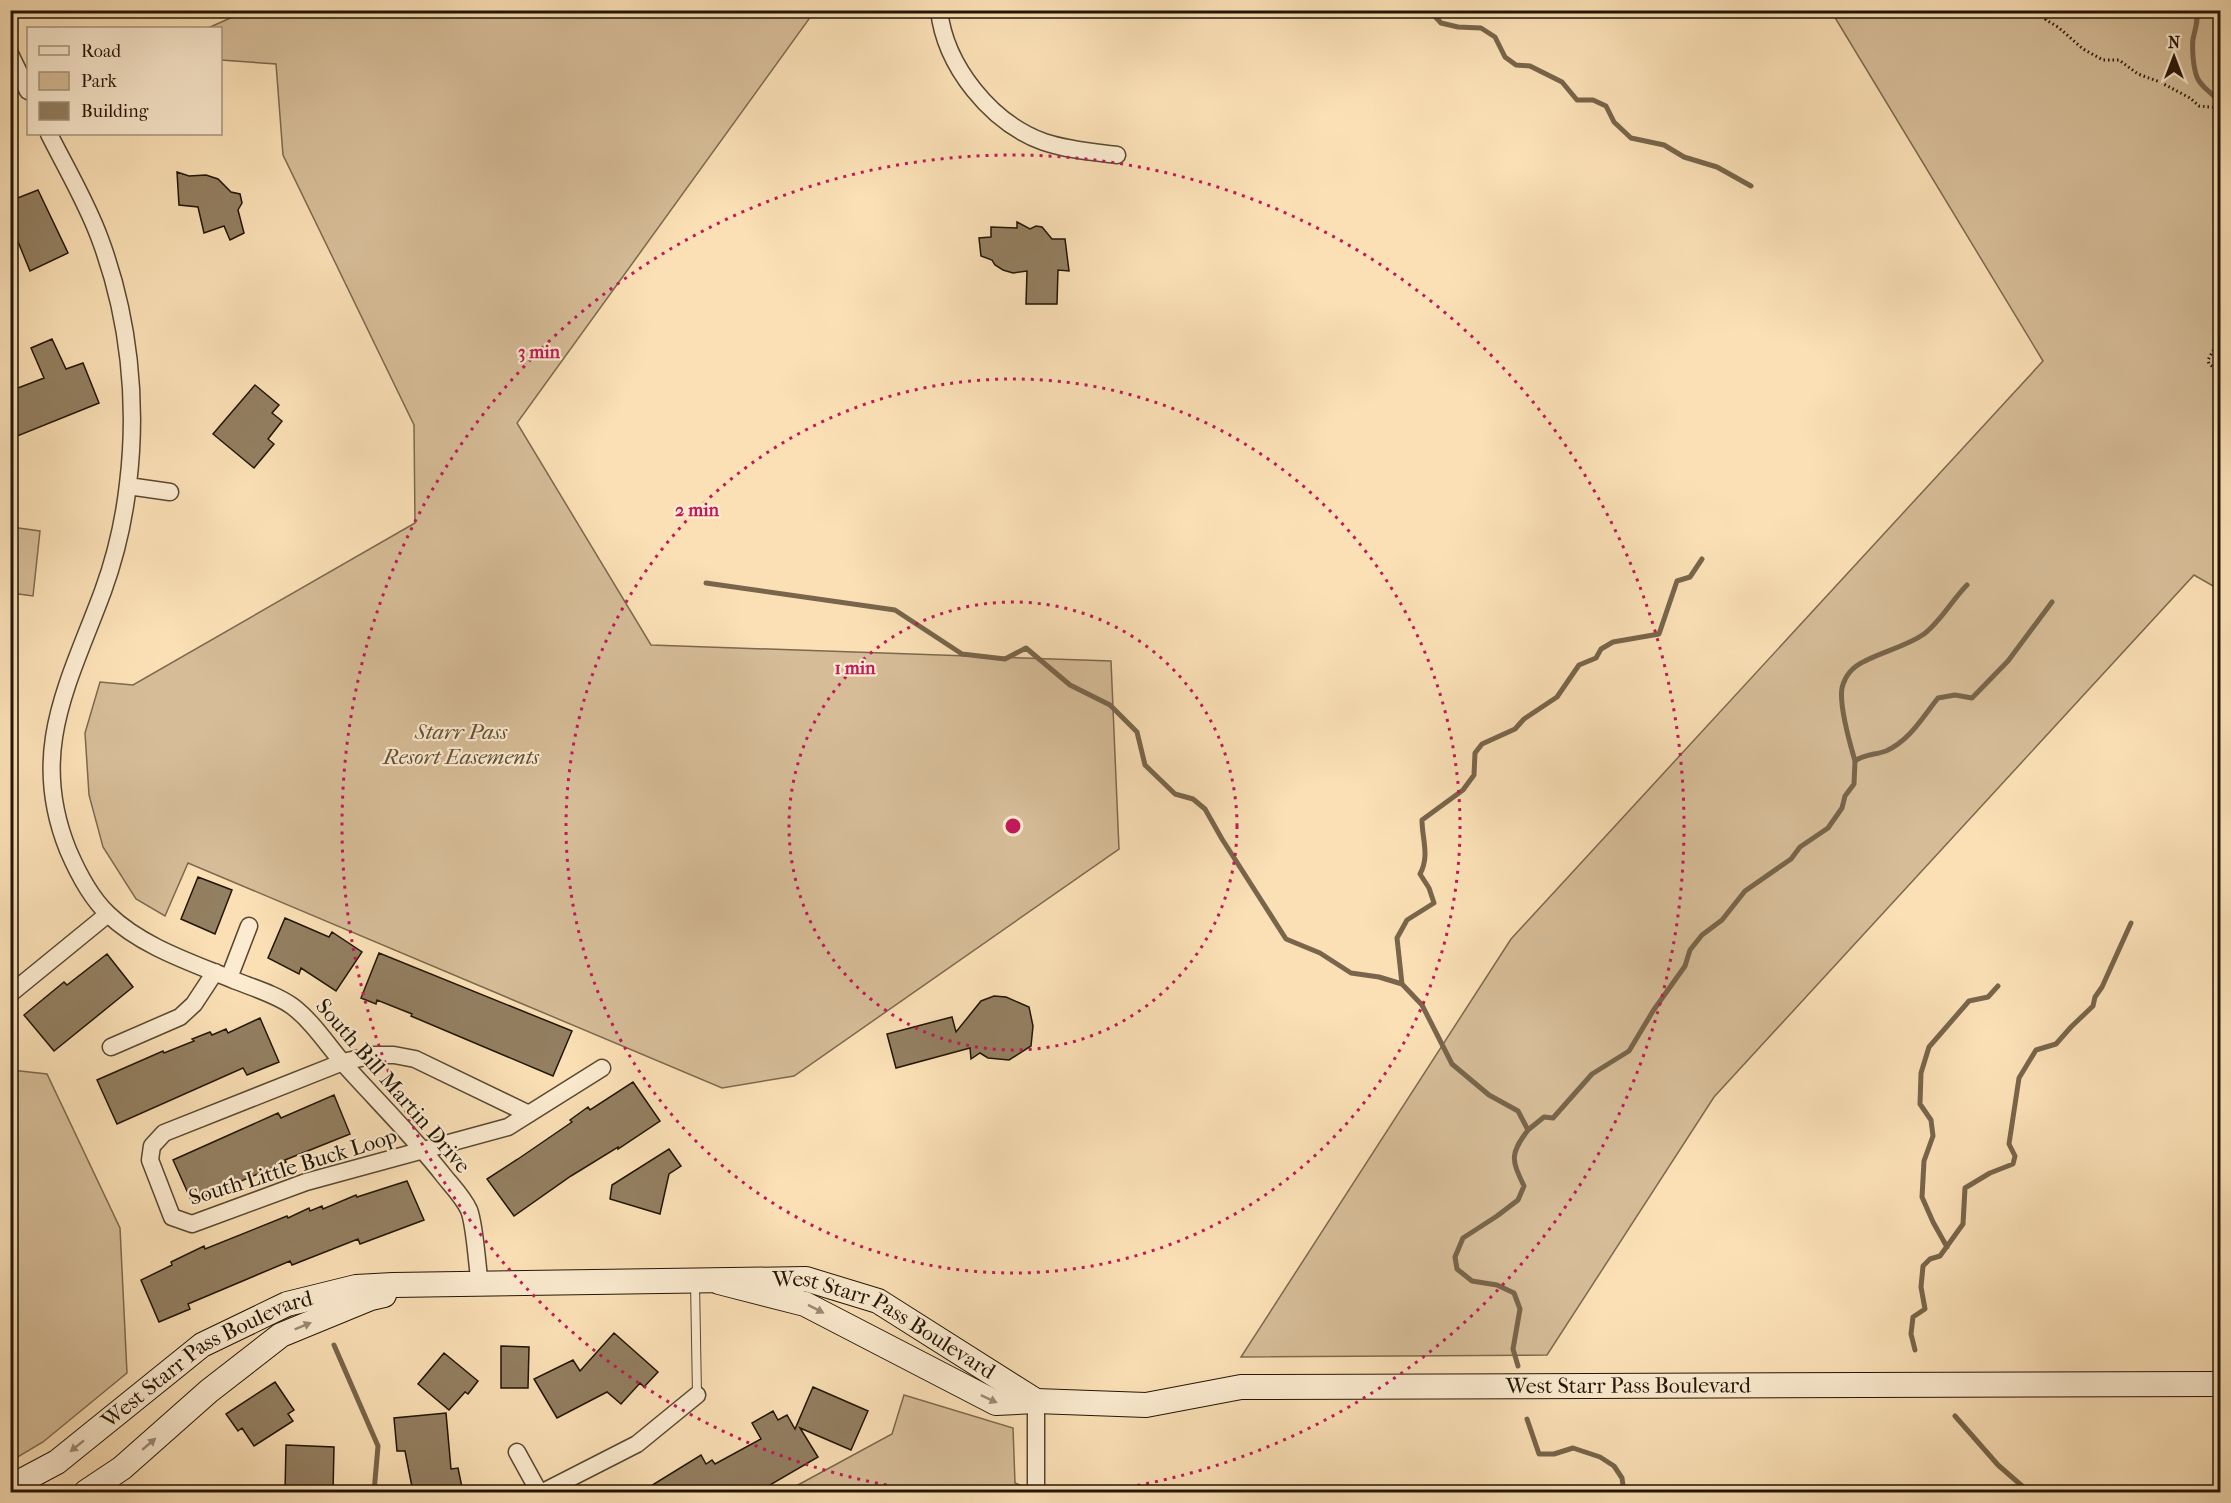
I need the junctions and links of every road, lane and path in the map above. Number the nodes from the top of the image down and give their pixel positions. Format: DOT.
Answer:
graph roads {
  1 [pos="939,10"];
  2 [pos="2043,10"];
  3 [pos="10,54"];
  4 [pos="27,89"];
  5 [pos="2220,108"];
  6 [pos="49,135"];
  7 [pos="1117,155"];
  8 [pos="2220,295"];
  9 [pos="2220,301"];
  10 [pos="2220,338"];
  11 [pos="2220,372"];
  12 [pos="128,486"];
  13 [pos="170,492"];
  14 [pos="108,914"];
  15 [pos="249,926"];
  16 [pos="222,975"];
  17 [pos="10,994"];
  18 [pos="111,1047"];
  19 [pos="343,1062"];
  20 [pos="602,1068"];
  21 [pos="529,1114"];
  22 [pos="424,1151"];
  23 [pos="719,1281"];
  24 [pos="695,1282"];
  25 [pos="424,1285"];
  26 [pos="480,1285"];
  27 [pos="2220,1384"];
  28 [pos="697,1395"];
  29 [pos="1036,1401"];
  30 [pos="517,1452"];
  31 [pos="10,1487"];
  32 [pos="87,1492"];
  33 [pos="541,1492"];
  34 [pos="1036,1492"];
  1 -- 7 [label="street"];
  2 -- 5 [label="path"];
  3 -- 4 [label="street"];
  6 -- 12 [label="street, South Bill Martin Drive"];
  8 -- 9 [label="path"];
  10 -- 11 [label="path"];
  12 -- 13 [label="street"];
  12 -- 14 [label="street, South Bill Martin Drive"];
  14 -- 16 [label="street, South Bill Martin Drive"];
  14 -- 17 [label="street"];
  15 -- 16 [label="street"];
  16 -- 18 [label="street"];
  16 -- 19 [label="street, South Bill Martin Drive"];
  19 -- 21 [label="street, South Little Buck Loop"];
  19 -- 22 [label="street, South Bill Martin Drive"];
  19 -- 22 [label="street, South Little Buck Loop"];
  20 -- 21 [label="street, South Little Buck Loop"];
  21 -- 22 [label="street, South Little Buck Loop"];
  22 -- 26 [label="street, South Bill Martin Drive"];
  23 -- 24 [label="street, West Starr Pass Boulevard"];
  23 -- 29 [label="street, West Starr Pass Boulevard, one-way"];
  23 -- 29 [label="street, West Starr Pass Boulevard"];
  24 -- 26 [label="street, West Starr Pass Boulevard"];
  24 -- 28 [label="lane"];
  25 -- 26 [label="street, West Starr Pass Boulevard"];
  25 -- 31 [label="street, West Starr Pass Boulevard, one-way"];
  32 -- 25 [label="street, West Starr Pass Boulevard, one-way"];
  27 -- 29 [label="street, West Starr Pass Boulevard"];
  28 -- 33 [label="street"];
  29 -- 34 [label="street"];
  30 -- 33 [label="street"];
}
